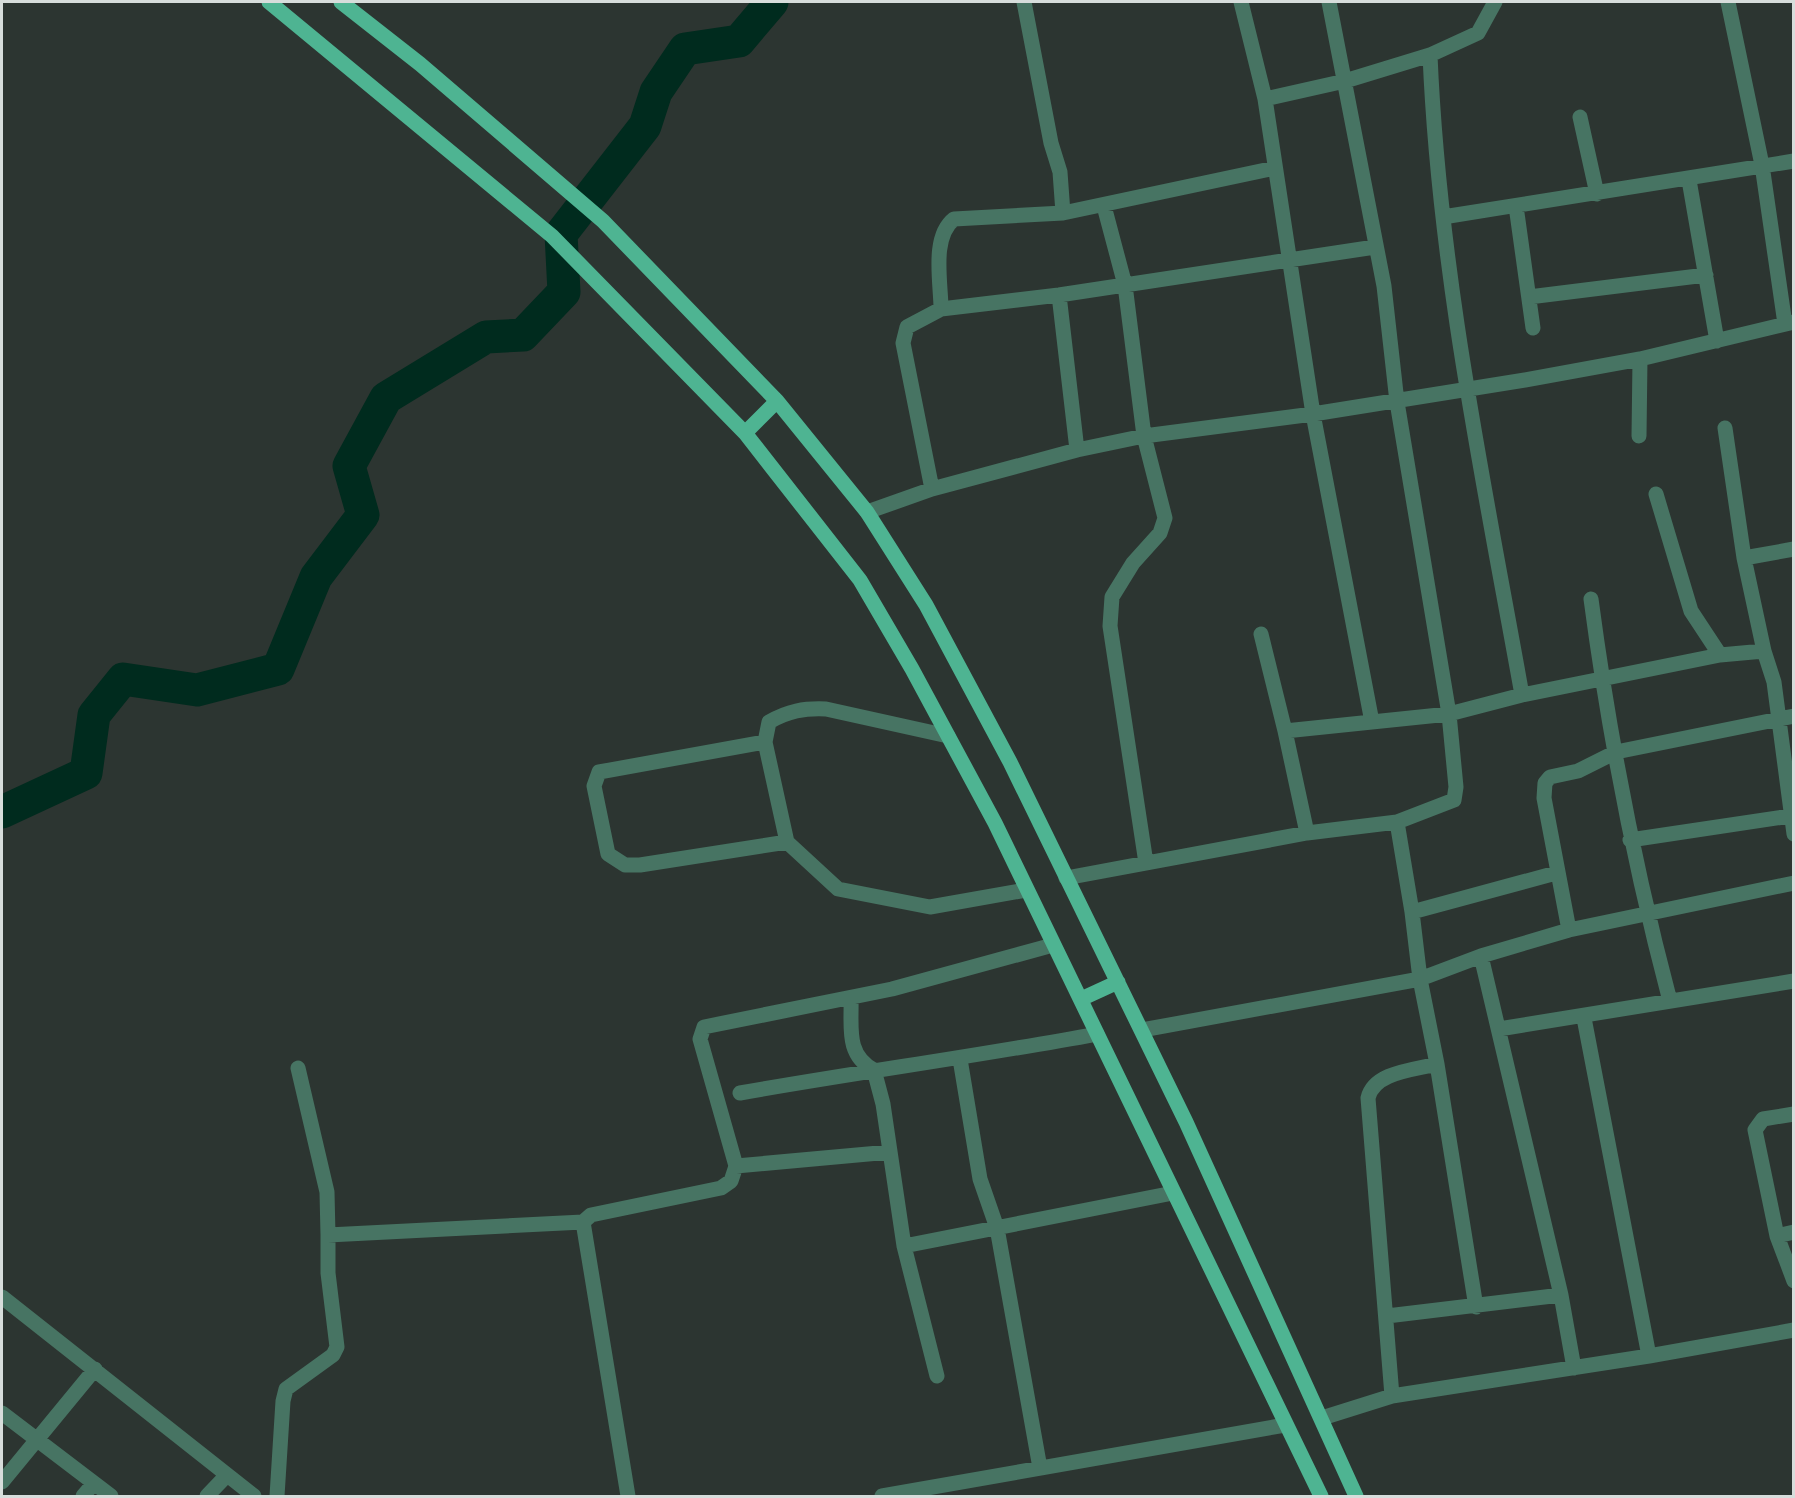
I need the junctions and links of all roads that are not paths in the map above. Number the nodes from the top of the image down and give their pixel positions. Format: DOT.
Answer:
graph roads {
  1 [pos="269,2"];
  2 [pos="341,2"];
  3 [pos="1024,2"];
  4 [pos="1241,2"];
  5 [pos="1329,2"];
  6 [pos="1495,2"];
  7 [pos="1728,2"];
  8 [pos="1430,55"];
  9 [pos="1345,81"];
  10 [pos="1265,99"];
  11 [pos="1580,117"];
  12 [pos="1794,161"];
  13 [pos="1762,165"];
  14 [pos="1275,168"];
  15 [pos="1689,180"];
  16 [pos="1597,194"];
  17 [pos="1104,206"];
  18 [pos="1516,206"];
  19 [pos="1063,213"];
  20 [pos="1443,217"];
  21 [pos="1375,247"];
  22 [pos="1289,261"];
  23 [pos="1706,275"];
  24 [pos="1125,285"];
  25 [pos="1059,295"];
  26 [pos="1529,297"];
  27 [pos="941,309"];
  28 [pos="1789,323"];
  29 [pos="1533,328"];
  30 [pos="1717,340"];
  31 [pos="1640,359"];
  32 [pos="1467,390"];
  33 [pos="777,401"];
  34 [pos="1397,402"];
  35 [pos="1313,414"];
  36 [pos="1725,428"];
  37 [pos="745,433"];
  38 [pos="1144,436"];
  39 [pos="1639,436"];
  40 [pos="1077,450"];
  41 [pos="932,489"];
  42 [pos="1656,494"];
  43 [pos="867,512"];
  44 [pos="1794,549"];
  45 [pos="1744,558"];
  46 [pos="1591,599"];
  47 [pos="1261,634"];
  48 [pos="1764,651"];
  49 [pos="1720,655"];
  50 [pos="1601,679"];
  51 [pos="1522,695"];
  52 [pos="1449,714"];
  53 [pos="1786,717"];
  54 [pos="1372,722"];
  55 [pos="1285,731"];
  56 [pos="948,736"];
  57 [pos="765,742"];
  58 [pos="1616,752"];
  59 [pos="1790,816"];
  60 [pos="1397,822"];
  61 [pos="1307,833"];
  62 [pos="1794,834"];
  63 [pos="1630,840"];
  64 [pos="787,842"];
  65 [pos="1146,863"];
  66 [pos="1556,873"];
  67 [pos="1066,878"];
  68 [pos="1794,883"];
  69 [pos="1026,890"];
  70 [pos="1412,912"];
  71 [pos="1647,913"];
  72 [pos="1569,930"];
  73 [pos="1053,945"];
  74 [pos="1481,956"];
  75 [pos="1420,979"];
  76 [pos="1794,981"];
  77 [pos="1118,982"];
  78 [pos="851,998"];
  79 [pos="1081,999"];
  80 [pos="1670,1001"];
  81 [pos="1584,1018"];
  82 [pos="1499,1029"];
  83 [pos="1142,1030"];
  84 [pos="1097,1034"];
  85 [pos="960,1059"];
  86 [pos="1437,1064"];
  87 [pos="298,1068"];
  88 [pos="874,1070"];
  89 [pos="740,1093"];
  90 [pos="1794,1114"];
  91 [pos="890,1152"];
  92 [pos="736,1166"];
  93 [pos="1173,1193"];
  94 [pos="583,1222"];
  95 [pos="997,1228"];
  96 [pos="1794,1232"];
  97 [pos="328,1235"];
  98 [pos="1777,1236"];
  99 [pos="904,1246"];
  100 [pos="1794,1281"];
  101 [pos="1561,1295"];
  102 [pos="2,1297"];
  103 [pos="1476,1307"];
  104 [pos="1387,1316"];
  105 [pos="1794,1330"];
  106 [pos="1649,1356"];
  107 [pos="1574,1368"];
  108 [pos="95,1369"];
  109 [pos="937,1376"];
  110 [pos="1392,1396"];
  111 [pos="2,1413"];
  112 [pos="1322,1418"];
  113 [pos="1285,1425"];
  114 [pos="37,1438"];
  115 [pos="1040,1468"];
  116 [pos="227,1475"];
  117 [pos="2,1482"];
  118 [pos="94,1483"];
  119 [pos="83,1497"];
  120 [pos="111,1497"];
  121 [pos="207,1497"];
  122 [pos="254,1497"];
  123 [pos="277,1497"];
  124 [pos="628,1497"];
  125 [pos="882,1497"];
  126 [pos="1321,1497"];
  127 [pos="1356,1497"];
  1 -- 37 [label="main road"];
  2 -- 33 [label="main road"];
  3 -- 19 [label="street"];
  4 -- 10 [label="street"];
  5 -- 9 [label="street"];
  6 -- 8 [label="street"];
  7 -- 13 [label="street"];
  8 -- 9 [label="street"];
  8 -- 20 [label="street"];
  9 -- 10 [label="street"];
  9 -- 21 [label="street"];
  10 -- 14 [label="street"];
  11 -- 16 [label="street"];
  12 -- 13 [label="street"];
  13 -- 15 [label="street"];
  13 -- 28 [label="street"];
  14 -- 17 [label="street"];
  14 -- 22 [label="street"];
  15 -- 16 [label="street"];
  15 -- 23 [label="street"];
  16 -- 18 [label="street"];
  17 -- 19 [label="street"];
  17 -- 24 [label="street"];
  18 -- 20 [label="street"];
  18 -- 26 [label="street"];
  19 -- 27 [label="street"];
  20 -- 32 [label="street"];
  21 -- 22 [label="street"];
  21 -- 34 [label="street"];
  22 -- 24 [label="street"];
  22 -- 35 [label="street"];
  23 -- 26 [label="street"];
  23 -- 30 [label="street"];
  24 -- 25 [label="street"];
  24 -- 38 [label="street"];
  25 -- 27 [label="street"];
  25 -- 40 [label="street"];
  26 -- 29 [label="street"];
  27 -- 41 [label="street"];
  28 -- 30 [label="street"];
  30 -- 31 [label="street"];
  31 -- 32 [label="street"];
  31 -- 39 [label="street"];
  32 -- 34 [label="street"];
  32 -- 51 [label="street"];
  33 -- 37 [label="main road"];
  33 -- 43 [label="main road"];
  34 -- 35 [label="street"];
  34 -- 52 [label="street"];
  35 -- 38 [label="street"];
  35 -- 54 [label="street"];
  36 -- 45 [label="street"];
  37 -- 56 [label="main road"];
  38 -- 40 [label="street"];
  38 -- 65 [label="street"];
  40 -- 41 [label="street"];
  41 -- 43 [label="street"];
  42 -- 49 [label="street"];
  43 -- 67 [label="main road"];
  44 -- 45 [label="street"];
  45 -- 48 [label="street"];
  46 -- 50 [label="street"];
  47 -- 55 [label="street"];
  48 -- 49 [label="street"];
  48 -- 53 [label="street"];
  49 -- 50 [label="street"];
  50 -- 51 [label="street"];
  50 -- 58 [label="street"];
  51 -- 52 [label="street"];
  52 -- 54 [label="street"];
  52 -- 60 [label="street"];
  53 -- 58 [label="street"];
  53 -- 59 [label="street"];
  54 -- 55 [label="street"];
  55 -- 61 [label="street"];
  56 -- 57 [label="street"];
  56 -- 69 [label="main road"];
  57 -- 64 [label="street"];
  57 -- 64 [label="street"];
  58 -- 63 [label="street"];
  58 -- 66 [label="street"];
  59 -- 62 [label="street"];
  59 -- 63 [label="street"];
  60 -- 61 [label="street"];
  60 -- 70 [label="street"];
  61 -- 65 [label="street"];
  63 -- 71 [label="street"];
  64 -- 69 [label="street"];
  65 -- 67 [label="street"];
  66 -- 70 [label="street"];
  66 -- 72 [label="street"];
  67 -- 77 [label="main road"];
  68 -- 71 [label="street"];
  69 -- 73 [label="main road"];
  70 -- 75 [label="street"];
  71 -- 72 [label="street"];
  71 -- 80 [label="street"];
  72 -- 74 [label="street"];
  73 -- 78 [label="street"];
  73 -- 79 [label="main road"];
  74 -- 75 [label="street"];
  74 -- 82 [label="street"];
  75 -- 83 [label="street"];
  75 -- 86 [label="street"];
  76 -- 80 [label="street"];
  77 -- 79 [label="main road"];
  77 -- 83 [label="main road"];
  78 -- 88 [label="street"];
  78 -- 92 [label="street"];
  79 -- 84 [label="main road"];
  80 -- 81 [label="street"];
  81 -- 82 [label="street"];
  81 -- 106 [label="street"];
  82 -- 101 [label="street"];
  83 -- 112 [label="main road"];
  84 -- 85 [label="street"];
  84 -- 93 [label="main road"];
  85 -- 88 [label="street"];
  85 -- 95 [label="street"];
  86 -- 103 [label="street"];
  86 -- 104 [label="street"];
  87 -- 97 [label="street"];
  88 -- 89 [label="street"];
  88 -- 91 [label="street"];
  90 -- 98 [label="street"];
  91 -- 92 [label="street"];
  91 -- 99 [label="street"];
  92 -- 94 [label="street"];
  93 -- 95 [label="street"];
  93 -- 113 [label="main road"];
  94 -- 97 [label="street"];
  94 -- 124 [label="street"];
  95 -- 99 [label="street"];
  95 -- 115 [label="street"];
  96 -- 98 [label="street"];
  97 -- 123 [label="street"];
  98 -- 100 [label="street"];
  99 -- 109 [label="street"];
  101 -- 103 [label="street"];
  101 -- 107 [label="street"];
  102 -- 108 [label="street"];
  103 -- 104 [label="street"];
  104 -- 110 [label="street"];
  105 -- 106 [label="street"];
  106 -- 107 [label="street"];
  107 -- 110 [label="street"];
  108 -- 114 [label="street"];
  108 -- 116 [label="street"];
  110 -- 112 [label="street"];
  111 -- 114 [label="street"];
  112 -- 127 [label="main road"];
  113 -- 115 [label="street"];
  113 -- 126 [label="main road"];
  114 -- 117 [label="street"];
  114 -- 118 [label="street"];
  115 -- 125 [label="street"];
  116 -- 121 [label="street"];
  116 -- 122 [label="street"];
  118 -- 119 [label="street"];
  118 -- 120 [label="street"];
}
